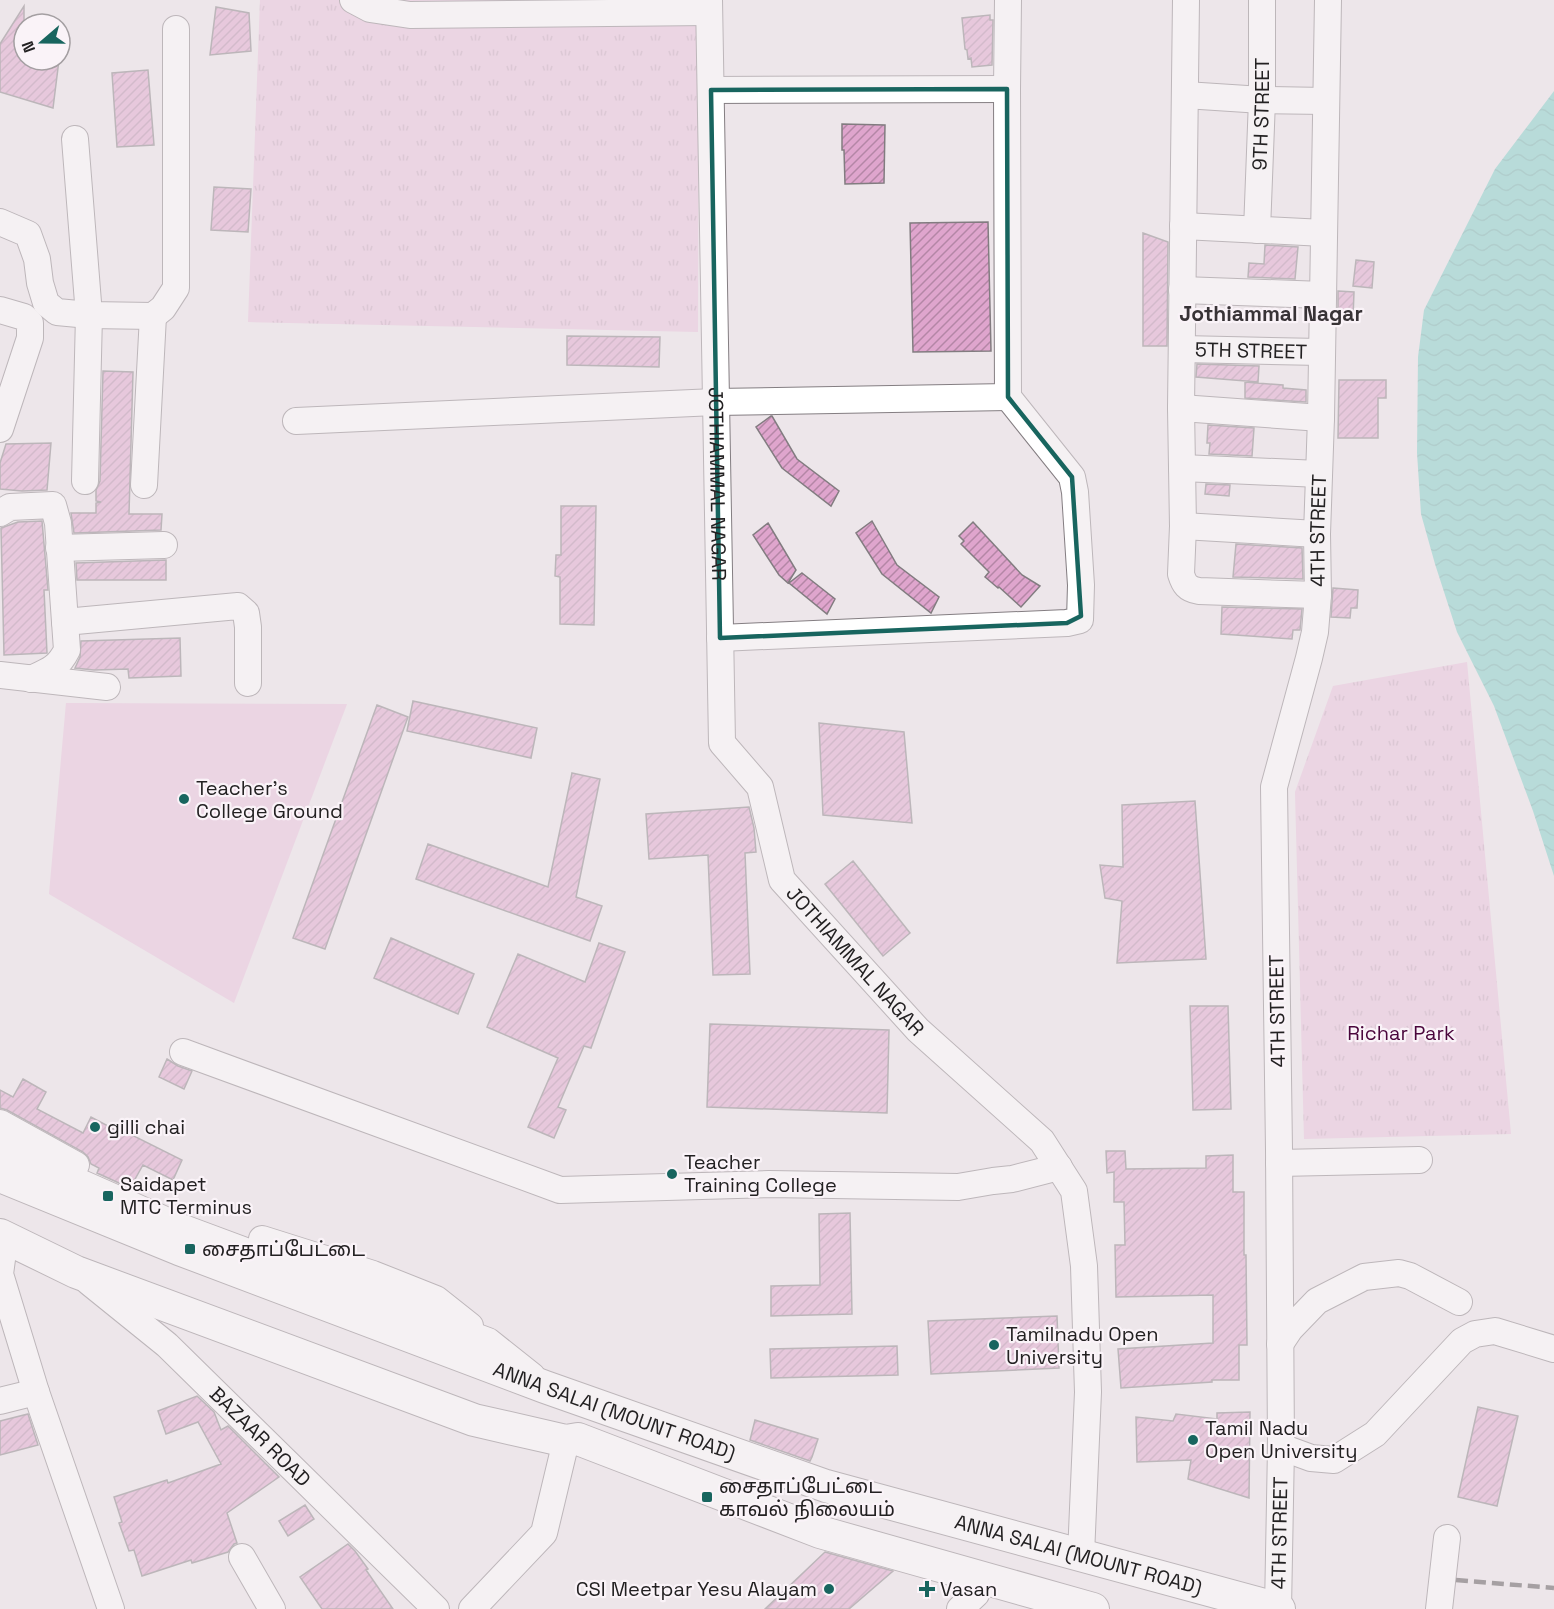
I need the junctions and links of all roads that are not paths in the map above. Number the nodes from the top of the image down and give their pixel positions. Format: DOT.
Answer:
graph roads {
  1 [pos="353,0"];
  2 [pos="1008,0"];
  3 [pos="1186,0"];
  4 [pos="1262,0"];
  5 [pos="1328,0"];
  6 [pos="709,6"];
  7 [pos="176,28"];
  8 [pos="1007,89"];
  9 [pos="711,90"];
  10 [pos="1185,95"];
  11 [pos="1262,100"];
  12 [pos="1326,101"];
  13 [pos="75,139"];
  14 [pos="0,222"];
  15 [pos="1183,226"];
  16 [pos="1257,230"];
  17 [pos="1324,233"];
  18 [pos="1182,290"];
  19 [pos="1323,295"];
  20 [pos="0,310"];
  21 [pos="89,315"];
  22 [pos="153,316"];
  23 [pos="1182,349"];
  24 [pos="1321,352"];
  25 [pos="1008,397"];
  26 [pos="715,402"];
  27 [pos="1181,408"];
  28 [pos="1321,418"];
  29 [pos="296,421"];
  30 [pos="0,429"];
  31 [pos="1182,468"];
  32 [pos="1318,474"];
  33 [pos="85,481"];
  34 [pos="144,485"];
  35 [pos="0,513"];
  36 [pos="1183,526"];
  37 [pos="1317,534"];
  38 [pos="164,545"];
  39 [pos="59,548"];
  40 [pos="1318,595"];
  41 [pos="65,622"];
  42 [pos="720,638"];
  43 [pos="0,675"];
  44 [pos="31,679"];
  45 [pos="248,683"];
  46 [pos="106,687"];
  47 [pos="183,1052"];
  48 [pos="0,1124"];
  49 [pos="0,1147"];
  50 [pos="1419,1160"];
  51 [pos="1279,1163"];
  52 [pos="1059,1167"];
  53 [pos="0,1176"];
  54 [pos="2,1236"];
  55 [pos="76,1272"];
  56 [pos="1459,1302"];
  57 [pos="488,1341"];
  58 [pos="1280,1344"];
  59 [pos="1554,1349"];
  60 [pos="545,1387"];
  61 [pos="36,1392"];
  62 [pos="0,1401"];
  63 [pos="566,1441"];
  64 [pos="1281,1447"];
  65 [pos="1447,1538"];
  66 [pos="1081,1555"];
  67 [pos="242,1557"];
  68 [pos="111,1609"];
  69 [pos="272,1609"];
  70 [pos="436,1609"];
  71 [pos="472,1609"];
  72 [pos="1093,1609"];
  73 [pos="1279,1609"];
  74 [pos="1439,1609"];
  1 -- 6 [label="street"];
  2 -- 8 [label="street"];
  3 -- 10 [label="street"];
  4 -- 11 [label="street, 9TH STREET"];
  5 -- 12 [label="street, 4TH STREET"];
  6 -- 9 [label="street, JOTHIAMMAL NAGAR"];
  7 -- 22 [label="street"];
  8 -- 9 [label="street"];
  8 -- 25 [label="street"];
  9 -- 26 [label="street, JOTHIAMMAL NAGAR"];
  10 -- 11 [label="street"];
  10 -- 15 [label="street"];
  11 -- 12 [label="street"];
  11 -- 16 [label="street, 9TH STREET"];
  12 -- 17 [label="street, 4TH STREET"];
  13 -- 21 [label="street"];
  14 -- 21 [label="street"];
  15 -- 16 [label="street"];
  15 -- 18 [label="street"];
  16 -- 17 [label="street"];
  17 -- 19 [label="street, 4TH STREET"];
  18 -- 19 [label="street"];
  18 -- 23 [label="street"];
  19 -- 24 [label="street, 4TH STREET"];
  20 -- 30 [label="street"];
  21 -- 22 [label="street"];
  21 -- 33 [label="street"];
  22 -- 34 [label="street"];
  23 -- 24 [label="street, 5TH STREET"];
  23 -- 27 [label="street"];
  24 -- 28 [label="street, 4TH STREET"];
  25 -- 26 [label="street"];
  25 -- 42 [label="street"];
  26 -- 29 [label="street"];
  26 -- 42 [label="street, JOTHIAMMAL NAGAR"];
  27 -- 28 [label="street"];
  27 -- 31 [label="street"];
  28 -- 32 [label="street, 4TH STREET"];
  31 -- 32 [label="street"];
  31 -- 36 [label="street"];
  32 -- 37 [label="street, 4TH STREET"];
  35 -- 39 [label="street"];
  36 -- 37 [label="street"];
  36 -- 40 [label="street"];
  37 -- 40 [label="street, 4TH STREET"];
  38 -- 39 [label="street"];
  39 -- 41 [label="street"];
  40 -- 51 [label="street, 4TH STREET"];
  41 -- 44 [label="street"];
  41 -- 45 [label="street"];
  42 -- 52 [label="street, JOTHIAMMAL NAGAR"];
  43 -- 44 [label="street"];
  44 -- 46 [label="street"];
  47 -- 52 [label="street"];
  48 -- 57 [label="street"];
  49 -- 57 [label="street"];
  50 -- 51 [label="street"];
  51 -- 58 [label="street, 4TH STREET"];
  52 -- 66 [label="street, JOTHIAMMAL NAGAR"];
  53 -- 60 [label="main road, ANNA SALAI (MOUNT ROAD)"];
  54 -- 55 [label="main road, ANNA SALAI (MOUNT ROAD)"];
  54 -- 61 [label="street"];
  55 -- 63 [label="main road, ANNA SALAI (MOUNT ROAD)"];
  55 -- 70 [label="street, BAZAAR ROAD"];
  56 -- 58 [label="street"];
  57 -- 60 [label="street"];
  58 -- 64 [label="street, 4TH STREET"];
  59 -- 64 [label="street"];
  60 -- 66 [label="main road, ANNA SALAI (MOUNT ROAD)"];
  61 -- 62 [label="street"];
  61 -- 68 [label="street"];
  63 -- 71 [label="street"];
  63 -- 72 [label="main road, ANNA SALAI (MOUNT ROAD)"];
  64 -- 73 [label="street, 4TH STREET"];
  65 -- 74 [label="street"];
  66 -- 73 [label="main road, ANNA SALAI (MOUNT ROAD)"];
  67 -- 69 [label="street"];
}
